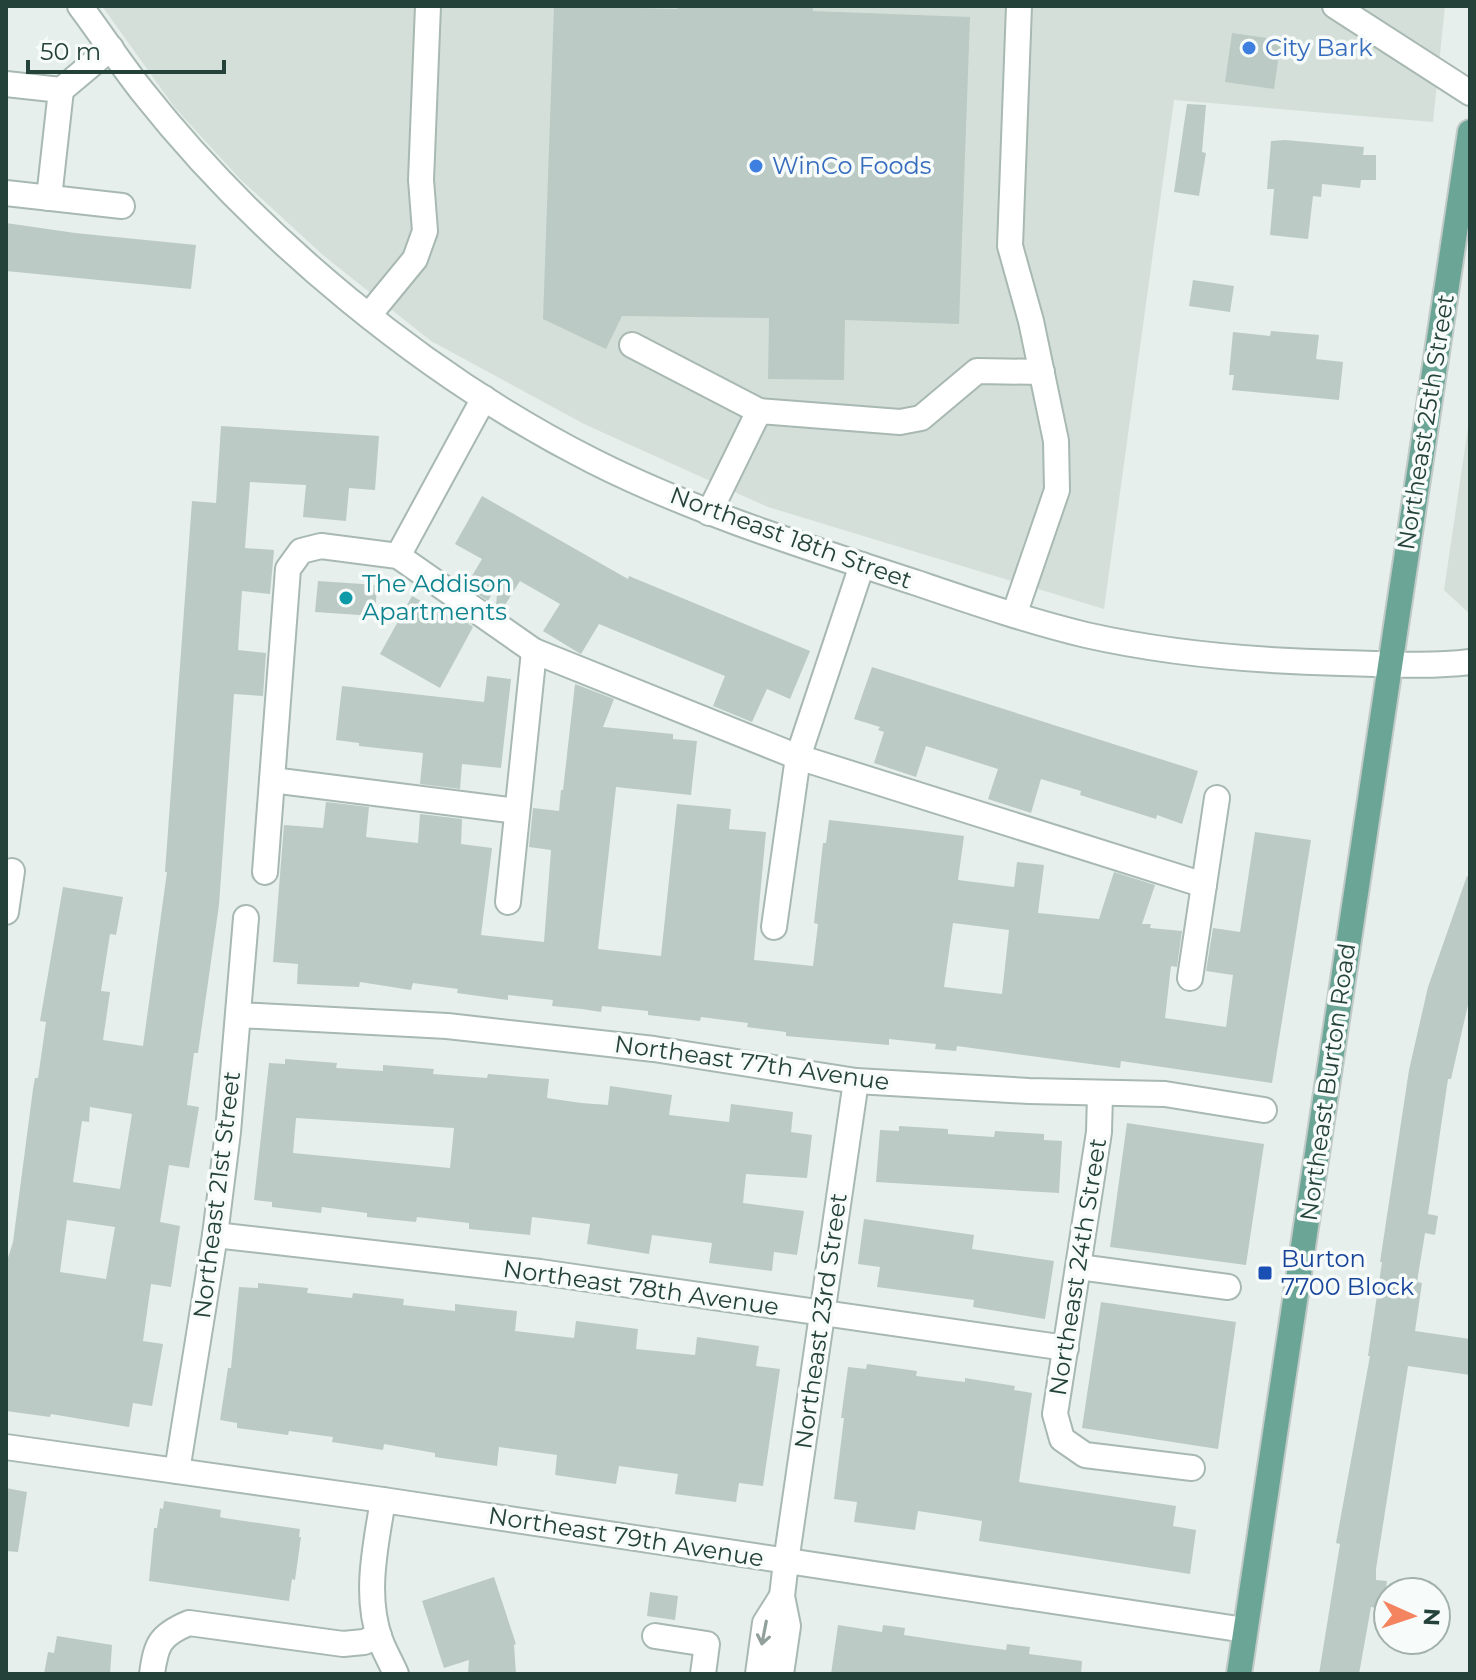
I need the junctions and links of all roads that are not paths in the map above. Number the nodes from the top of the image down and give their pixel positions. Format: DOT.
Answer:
graph roads {
  1 [pos="80,6"];
  2 [pos="428,6"];
  3 [pos="1019,6"];
  4 [pos="1335,6"];
  5 [pos="111,48"];
  6 [pos="6,84"];
  7 [pos="61,90"];
  8 [pos="1470,93"];
  9 [pos="1470,132"];
  10 [pos="6,193"];
  11 [pos="49,198"];
  12 [pos="122,206"];
  13 [pos="1463,225"];
  14 [pos="369,315"];
  15 [pos="632,345"];
  16 [pos="1042,372"];
  17 [pos="484,398"];
  18 [pos="759,411"];
  19 [pos="709,513"];
  20 [pos="398,556"];
  21 [pos="862,565"];
  22 [pos="1014,615"];
  23 [pos="534,651"];
  24 [pos="1470,662"];
  25 [pos="1389,664"];
  26 [pos="798,757"];
  27 [pos="272,780"];
  28 [pos="1217,798"];
  29 [pos="517,811"];
  30 [pos="12,871"];
  31 [pos="265,872"];
  32 [pos="1204,885"];
  33 [pos="508,902"];
  34 [pos="6,912"];
  35 [pos="246,918"];
  36 [pos="774,927"];
  37 [pos="1190,978"];
  38 [pos="239,1015"];
  39 [pos="856,1081"];
  40 [pos="1100,1094"];
  41 [pos="1264,1110"];
  42 [pos="215,1235"];
  43 [pos="1079,1267"];
  44 [pos="1228,1287"];
  45 [pos="822,1314"];
  46 [pos="1066,1348"];
  47 [pos="6,1447"];
  48 [pos="1192,1468"];
  49 [pos="177,1471"];
  50 [pos="383,1500"];
  51 [pos="786,1562"];
  52 [pos="782,1596"];
  53 [pos="1245,1630"];
  54 [pos="379,1636"];
  55 [pos="655,1636"];
  56 [pos="152,1674"];
  57 [pos="396,1674"];
  58 [pos="703,1674"];
  59 [pos="758,1674"];
  60 [pos="781,1674"];
  61 [pos="1239,1674"];
  1 -- 5 [label="street, Northeast 18th Street"];
  2 -- 14 [label="street"];
  3 -- 16 [label="street"];
  4 -- 8 [label="street"];
  5 -- 7 [label="street"];
  5 -- 14 [label="street, Northeast 18th Street"];
  6 -- 7 [label="street"];
  7 -- 11 [label="street"];
  9 -- 13 [label="main road, Northeast 25th Street"];
  10 -- 11 [label="street"];
  11 -- 12 [label="street"];
  13 -- 25 [label="main road, Northeast 25th Street"];
  14 -- 17 [label="street, Northeast 18th Street"];
  15 -- 18 [label="street"];
  16 -- 18 [label="street"];
  16 -- 22 [label="street"];
  17 -- 19 [label="street, Northeast 18th Street"];
  17 -- 20 [label="street"];
  18 -- 19 [label="street"];
  19 -- 21 [label="street, Northeast 18th Street"];
  20 -- 23 [label="street"];
  20 -- 27 [label="street"];
  21 -- 22 [label="street, Northeast 18th Street"];
  21 -- 26 [label="street"];
  22 -- 25 [label="street, Northeast 18th Street"];
  23 -- 26 [label="street"];
  23 -- 29 [label="street"];
  24 -- 25 [label="street"];
  25 -- 53 [label="main road, Northeast Burton Road"];
  26 -- 32 [label="street"];
  26 -- 36 [label="street"];
  27 -- 29 [label="street"];
  27 -- 31 [label="street"];
  28 -- 32 [label="street"];
  29 -- 33 [label="street"];
  30 -- 34 [label="street"];
  32 -- 37 [label="street"];
  35 -- 38 [label="street, Northeast 21st Street"];
  38 -- 39 [label="street, Northeast 77th Avenue"];
  38 -- 42 [label="street, Northeast 21st Street"];
  39 -- 40 [label="street, Northeast 77th Avenue"];
  39 -- 45 [label="street, Northeast 23rd Street"];
  40 -- 41 [label="street, Northeast 77th Avenue"];
  40 -- 43 [label="street, Northeast 24th Street"];
  42 -- 45 [label="street, Northeast 78th Avenue"];
  42 -- 49 [label="street, Northeast 21st Street"];
  43 -- 44 [label="street"];
  43 -- 46 [label="street, Northeast 24th Street"];
  45 -- 46 [label="street, Northeast 78th Avenue"];
  45 -- 51 [label="street, Northeast 23rd Street"];
  46 -- 48 [label="street, Northeast 24th Street"];
  47 -- 49 [label="street, Northeast 79th Avenue"];
  49 -- 50 [label="street, Northeast 79th Avenue"];
  50 -- 51 [label="street, Northeast 79th Avenue"];
  50 -- 54 [label="street"];
  51 -- 52 [label="street, Northeast 23rd Street"];
  51 -- 53 [label="street, Northeast 79th Avenue"];
  52 -- 59 [label="street, one-way"];
  52 -- 60 [label="street"];
  53 -- 61 [label="main road, Northeast Burton Road"];
  54 -- 56 [label="street"];
  54 -- 57 [label="street"];
  55 -- 58 [label="street"];
}
